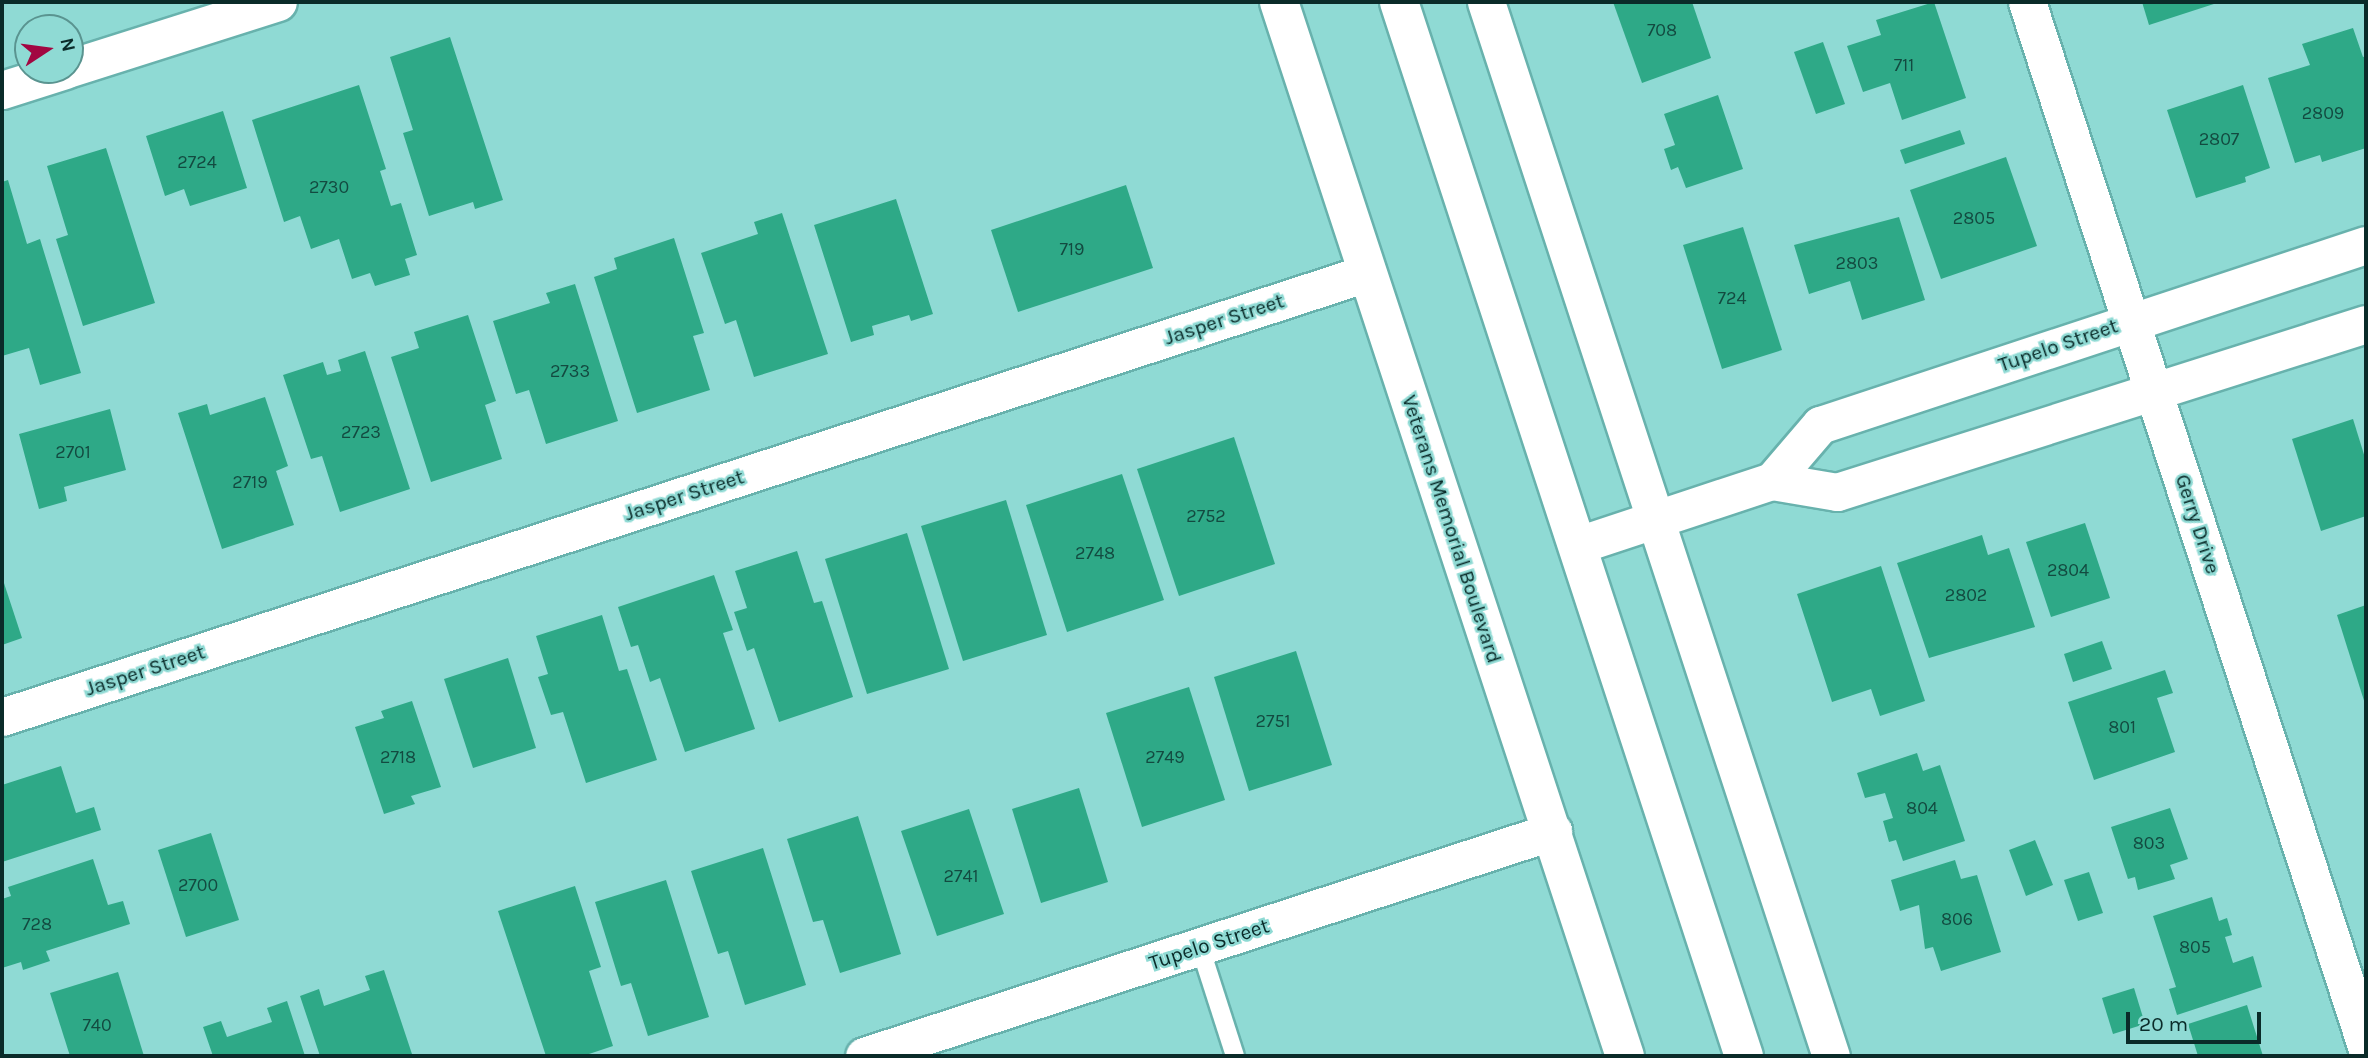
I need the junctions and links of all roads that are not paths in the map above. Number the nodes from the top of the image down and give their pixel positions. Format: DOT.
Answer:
graph roads {
  1 [pos="278,2"];
  2 [pos="1279,2"];
  3 [pos="1371,2"];
  4 [pos="1399,2"];
  5 [pos="1486,2"];
  6 [pos="2027,2"];
  7 [pos="84,64"];
  8 [pos="21,84"];
  9 [pos="2,90"];
  10 [pos="2366,245"];
  11 [pos="1487,271"];
  12 [pos="1367,273"];
  13 [pos="2132,320"];
  14 [pos="2366,324"];
  15 [pos="2155,392"];
  16 [pos="1772,481"];
  17 [pos="1656,520"];
  18 [pos="1578,545"];
  19 [pos="2,716"];
  20 [pos="1553,831"];
  21 [pos="1581,917"];
  22 [pos="1200,947"];
  23 [pos="2366,1046"];
  24 [pos="864,1056"];
  25 [pos="1235,1056"];
  26 [pos="1625,1056"];
  27 [pos="1652,1056"];
  28 [pos="1744,1056"];
  29 [pos="1831,1056"];
  1 -- 7 [label="street"];
  2 -- 12 [label="main road, Veterans Memorial Boulevard"];
  3 -- 11 [label="main road"];
  4 -- 11 [label="main road"];
  5 -- 17 [label="street"];
  6 -- 13 [label="street, Gerry Drive"];
  8 -- 9 [label="street"];
  10 -- 13 [label="street, Tupelo Street"];
  11 -- 18 [label="main road"];
  12 -- 19 [label="street, Jasper Street"];
  12 -- 20 [label="main road, Veterans Memorial Boulevard"];
  13 -- 15 [label="street, Gerry Drive"];
  13 -- 16 [label="street, Tupelo Street"];
  14 -- 15 [label="street"];
  15 -- 16 [label="street"];
  15 -- 23 [label="street, Gerry Drive"];
  16 -- 17 [label="street"];
  17 -- 18 [label="street"];
  17 -- 29 [label="street"];
  18 -- 28 [label="main road"];
  20 -- 21 [label="main road, Veterans Memorial Boulevard"];
  20 -- 22 [label="street, Tupelo Street"];
  21 -- 26 [label="main road, Veterans Memorial Boulevard"];
  21 -- 27 [label="main road"];
  22 -- 24 [label="street, Tupelo Street"];
  22 -- 25 [label="lane"];
}
